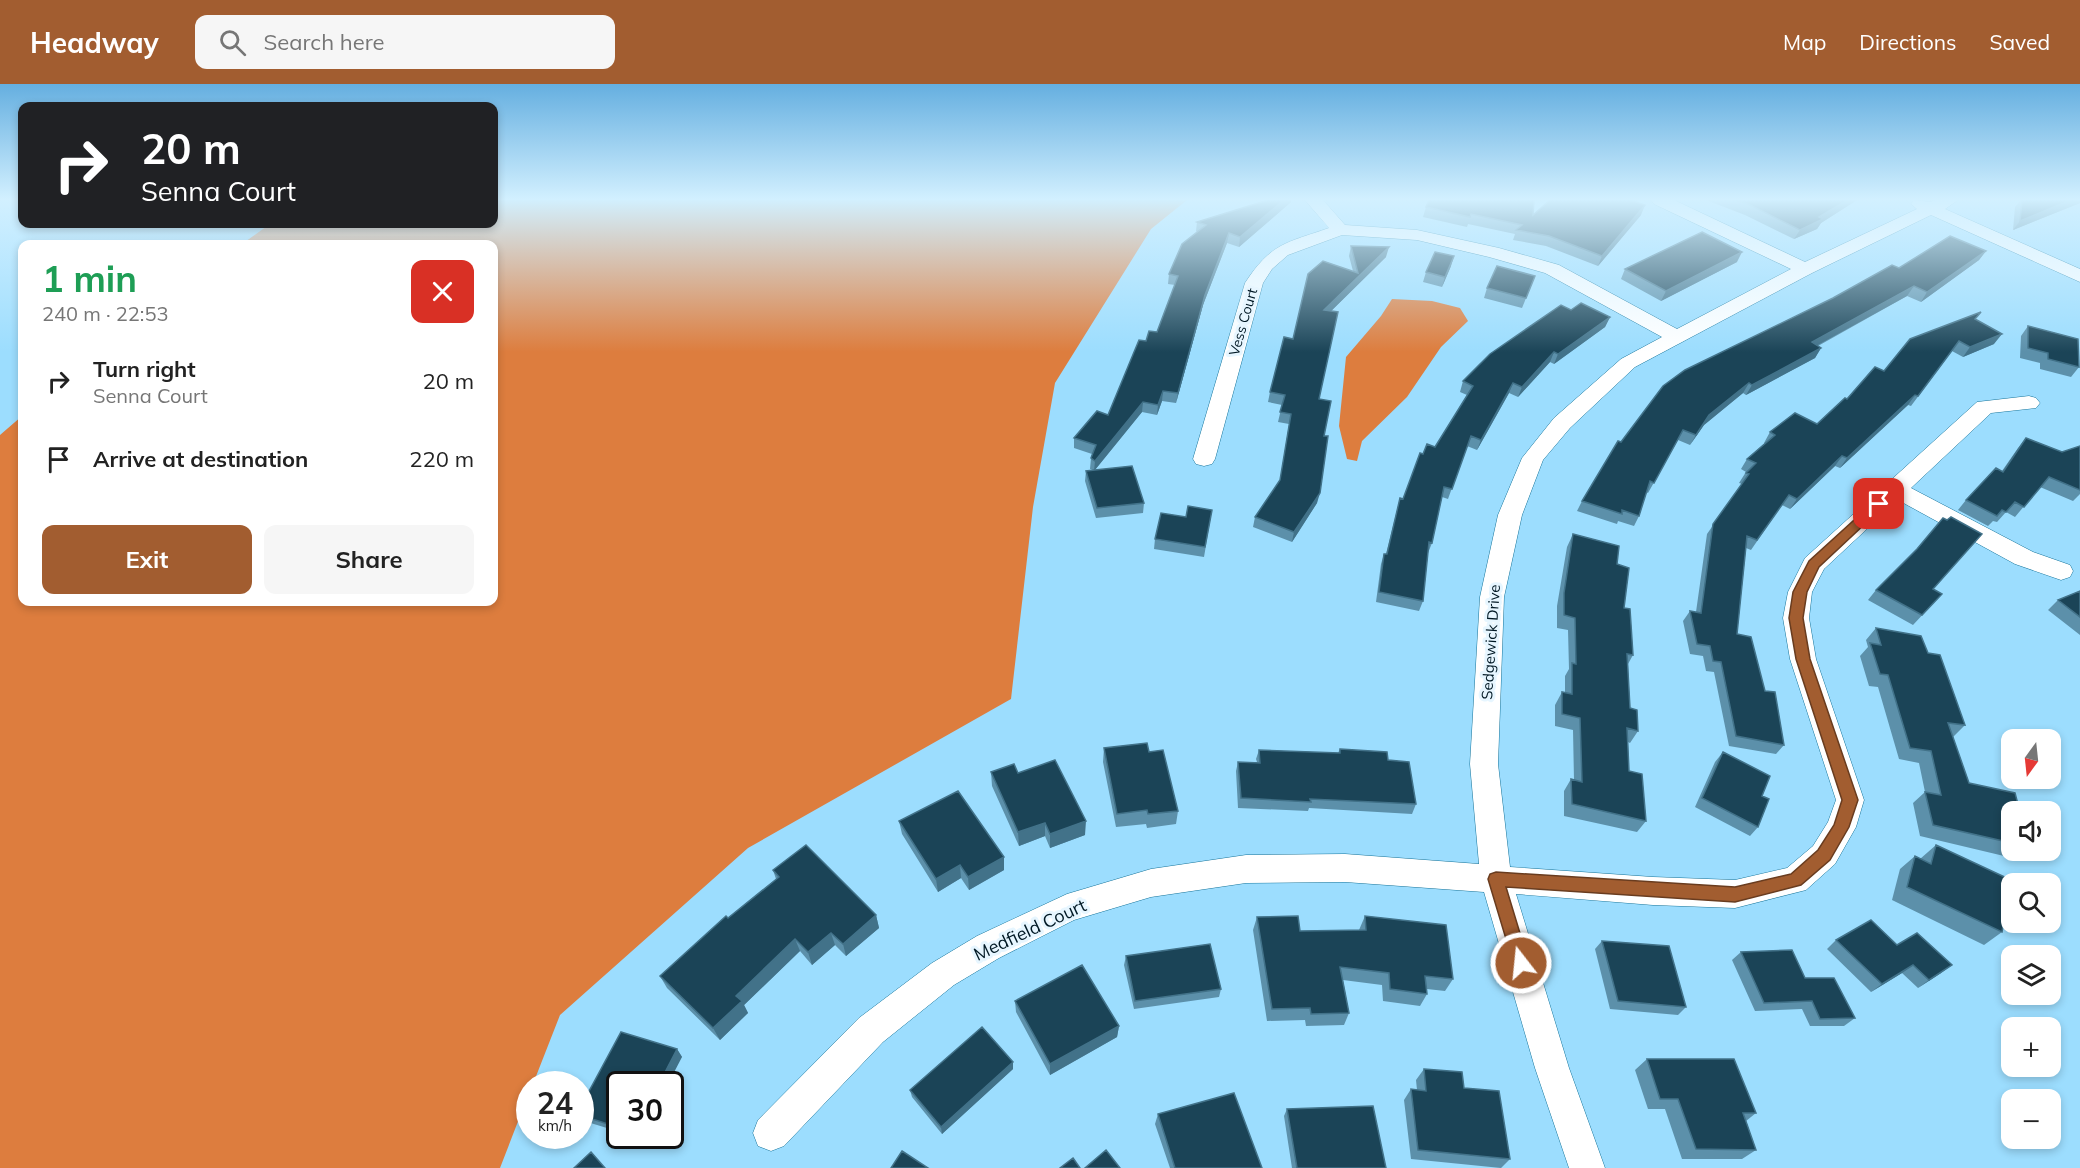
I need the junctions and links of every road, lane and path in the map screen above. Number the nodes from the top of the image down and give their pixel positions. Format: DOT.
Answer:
graph roads {
  1 [pos="1283,251"];
  2 [pos="1483,251"];
  3 [pos="1766,251"];
  4 [pos="1839,251"];
  5 [pos="2028,251"];
  6 [pos="1804,269"];
  7 [pos="2080,276"];
  8 [pos="1675,336"];
  9 [pos="2029,403"];
  10 [pos="1204,459"];
  11 [pos="1895,489"];
  12 [pos="2061,572"];
  13 [pos="1496,879"];
  14 [pos="771,1133"];
  15 [pos="1587,1168"];
  1 -- 10 [label="street, Vess Court"];
  2 -- 8 [label="street, Vess Court"];
  3 -- 6 [label="street"];
  4 -- 6 [label="street, Sedgewick Drive"];
  5 -- 7 [label="street"];
  6 -- 8 [label="street, Sedgewick Drive"];
  8 -- 13 [label="street, Sedgewick Drive"];
  9 -- 11 [label="street, Medfield Court"];
  11 -- 12 [label="street"];
  11 -- 13 [label="street, Medfield Court"];
  13 -- 14 [label="street, Medfield Court"];
  13 -- 15 [label="street, Sedgewick Drive"];
}
